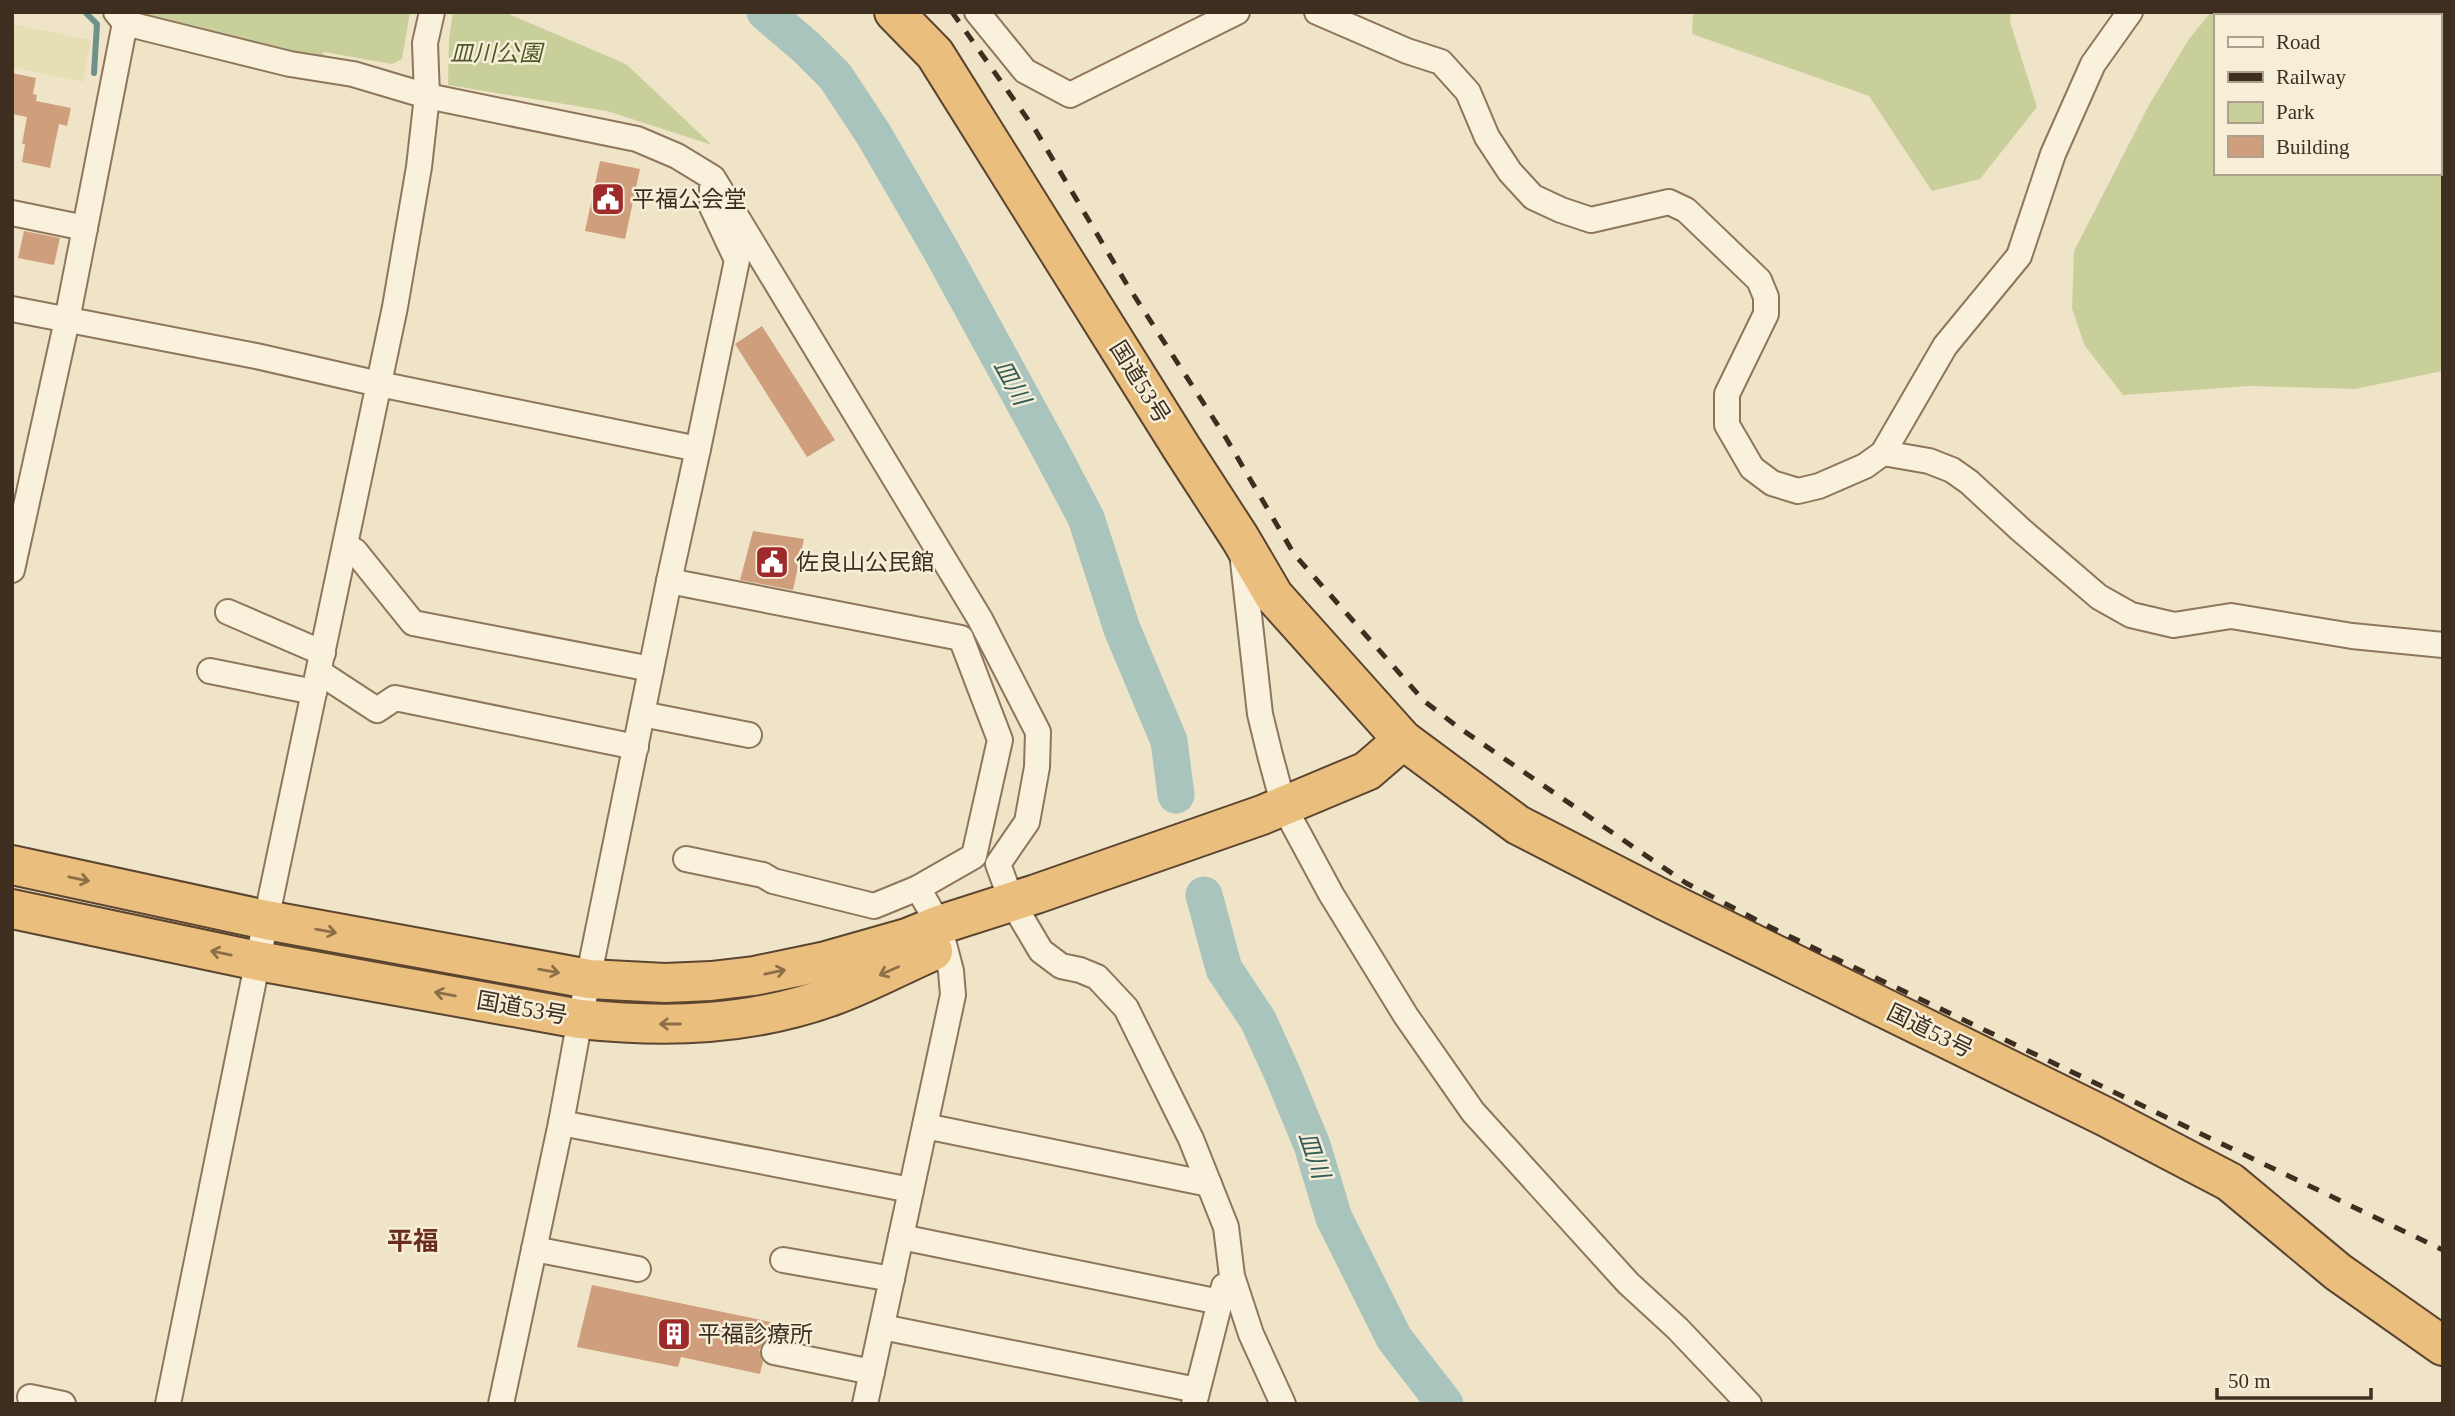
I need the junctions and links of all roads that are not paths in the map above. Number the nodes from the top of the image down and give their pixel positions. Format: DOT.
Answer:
graph roads {
  1 [pos="432,12"];
  2 [pos="894,12"];
  3 [pos="977,12"];
  4 [pos="1237,12"];
  5 [pos="1317,12"];
  6 [pos="2130,12"];
  7 [pos="120,18"];
  8 [pos="427,96"];
  9 [pos="713,177"];
  10 [pos="12,213"];
  11 [pos="85,228"];
  12 [pos="762,258"];
  13 [pos="737,260"];
  14 [pos="12,309"];
  15 [pos="67,320"];
  16 [pos="379,384"];
  17 [pos="698,449"];
  18 [pos="1883,453"];
  19 [pos="20,494"];
  20 [pos="1240,538"];
  21 [pos="345,547"];
  22 [pos="12,570"];
  23 [pos="669,580"];
  24 [pos="228,612"];
  25 [pos="980,620"];
  26 [pos="961,638"];
  27 [pos="2443,645"];
  28 [pos="651,669"];
  29 [pos="210,671"];
  30 [pos="319,672"];
  31 [pos="642,714"];
  32 [pos="749,735"];
  33 [pos="1403,740"];
  34 [pos="636,747"];
  35 [pos="1273,811"];
  36 [pos="686,859"];
  37 [pos="12,865"];
  38 [pos="918,888"];
  39 [pos="1024,898"];
  40 [pos="12,909"];
  41 [pos="266,920"];
  42 [pos="941,935"];
  43 [pos="258,961"];
  44 [pos="589,979"];
  45 [pos="580,1018"];
  46 [pos="561,1122"];
  47 [pos="925,1126"];
  48 [pos="1209,1184"];
  49 [pos="911,1190"];
  50 [pos="901,1237"];
  51 [pos="534,1249"];
  52 [pos="783,1260"];
  53 [pos="638,1269"];
  54 [pos="1232,1276"];
  55 [pos="892,1279"];
  56 [pos="1220,1302"];
  57 [pos="882,1327"];
  58 [pos="2443,1346"];
  59 [pos="774,1352"];
  60 [pos="872,1372"];
  61 [pos="30,1397"];
  62 [pos="1196,1397"];
  63 [pos="63,1404"];
  64 [pos="168,1404"];
  65 [pos="501,1404"];
  66 [pos="865,1404"];
  67 [pos="1283,1404"];
  68 [pos="1749,1404"];
  1 -- 8 [label="street"];
  2 -- 20 [label="highway, 国道53号"];
  3 -- 4 [label="street"];
  5 -- 18 [label="street"];
  6 -- 18 [label="street"];
  7 -- 8 [label="street"];
  7 -- 11 [label="street"];
  8 -- 9 [label="street"];
  8 -- 16 [label="street"];
  9 -- 12 [label="street"];
  9 -- 13 [label="street"];
  10 -- 11 [label="street"];
  11 -- 15 [label="street"];
  12 -- 13 [label="street"];
  12 -- 25 [label="street"];
  13 -- 17 [label="street"];
  14 -- 15 [label="street"];
  15 -- 16 [label="street"];
  15 -- 19 [label="street"];
  16 -- 17 [label="street"];
  16 -- 21 [label="street"];
  17 -- 23 [label="street"];
  18 -- 27 [label="street"];
  19 -- 22 [label="street"];
  20 -- 33 [label="highway, 国道53号"];
  20 -- 35 [label="street"];
  21 -- 28 [label="street"];
  21 -- 30 [label="street"];
  23 -- 26 [label="street"];
  23 -- 28 [label="street"];
  24 -- 30 [label="street"];
  25 -- 26 [label="street"];
  25 -- 39 [label="street"];
  26 -- 38 [label="street"];
  28 -- 31 [label="street"];
  29 -- 30 [label="street"];
  30 -- 34 [label="street"];
  30 -- 41 [label="street"];
  31 -- 32 [label="street"];
  31 -- 34 [label="street"];
  33 -- 35 [label="highway, 国道53号"];
  33 -- 58 [label="highway, 国道53号"];
  34 -- 44 [label="street"];
  35 -- 39 [label="highway, 国道53号"];
  35 -- 68 [label="street"];
  36 -- 38 [label="street"];
  37 -- 41 [label="highway, 国道53号, one-way"];
  38 -- 42 [label="street"];
  39 -- 42 [label="highway, 国道53号"];
  39 -- 48 [label="street"];
  43 -- 40 [label="highway, 国道53号, one-way"];
  41 -- 43 [label="street"];
  41 -- 44 [label="highway, 国道53号, one-way"];
  44 -- 42 [label="highway, 国道53号, one-way"];
  42 -- 45 [label="highway, 国道53号, one-way"];
  42 -- 47 [label="street"];
  45 -- 43 [label="highway, 国道53号, one-way"];
  43 -- 64 [label="street"];
  44 -- 45 [label="street"];
  45 -- 46 [label="street"];
  46 -- 49 [label="street"];
  46 -- 51 [label="street"];
  47 -- 48 [label="street"];
  47 -- 49 [label="street"];
  48 -- 54 [label="street"];
  49 -- 50 [label="street"];
  50 -- 55 [label="street"];
  50 -- 56 [label="street"];
  51 -- 53 [label="street"];
  51 -- 65 [label="street"];
  52 -- 55 [label="street"];
  54 -- 56 [label="street"];
  54 -- 67 [label="street"];
  55 -- 57 [label="street"];
  56 -- 62 [label="street"];
  57 -- 60 [label="street"];
  57 -- 62 [label="street"];
  59 -- 60 [label="street"];
  60 -- 66 [label="street"];
  61 -- 63 [label="street"];
}
